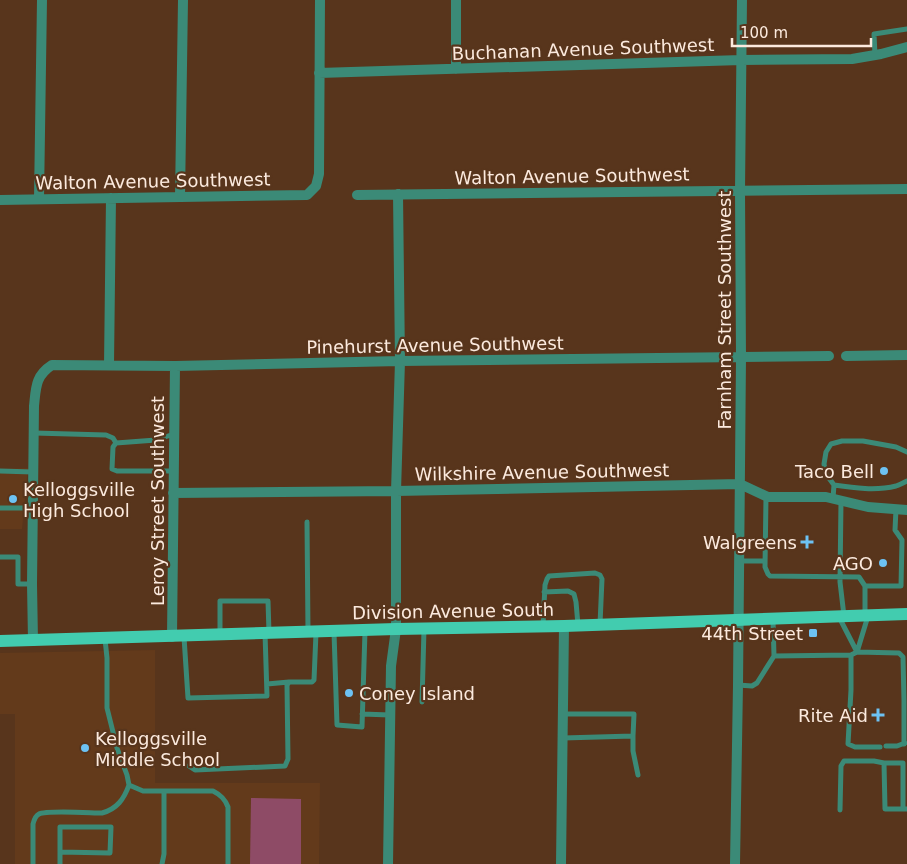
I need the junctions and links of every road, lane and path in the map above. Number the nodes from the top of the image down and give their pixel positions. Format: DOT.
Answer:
graph roads {
  1 [pos="42,0"];
  2 [pos="183,0"];
  3 [pos="320,0"];
  4 [pos="456,0"];
  5 [pos="742,0"];
  6 [pos="907,29"];
  7 [pos="907,47"];
  8 [pos="875,55"];
  9 [pos="741,60"];
  10 [pos="456,69"];
  11 [pos="319,72"];
  12 [pos="907,189"];
  13 [pos="740,190"];
  14 [pos="398,194"];
  15 [pos="358,195"];
  16 [pos="180,197"];
  17 [pos="39,198"];
  18 [pos="110,198"];
  19 [pos="0,200"];
  20 [pos="829,356"];
  21 [pos="846,356"];
  22 [pos="907,356"];
  23 [pos="741,358"];
  24 [pos="400,361"];
  25 [pos="109,365"];
  26 [pos="175,366"];
  27 [pos="34,433"];
  28 [pos="174,434"];
  29 [pos="116,443"];
  30 [pos="907,452"];
  31 [pos="174,471"];
  32 [pos="0,472"];
  33 [pos="34,472"];
  34 [pos="907,481"];
  35 [pos="740,484"];
  36 [pos="834,485"];
  37 [pos="396,491"];
  38 [pos="173,493"];
  39 [pos="766,496"];
  40 [pos="837,500"];
  41 [pos="0,508"];
  42 [pos="33,508"];
  43 [pos="896,509"];
  44 [pos="907,510"];
  45 [pos="306,522"];
  46 [pos="904,540"];
  47 [pos="0,557"];
  48 [pos="739,561"];
  49 [pos="765,561"];
  50 [pos="840,577"];
  51 [pos="32,584"];
  52 [pos="865,586"];
  53 [pos="544,592"];
  54 [pos="907,614"];
  55 [pos="866,616"];
  56 [pos="841,617"];
  57 [pos="773,619"];
  58 [pos="739,620"];
  59 [pos="600,625"];
  60 [pos="543,626"];
  61 [pos="564,626"];
  62 [pos="578,626"];
  63 [pos="396,629"];
  64 [pos="424,629"];
  65 [pos="365,630"];
  66 [pos="312,632"];
  67 [pos="334,632"];
  68 [pos="267,633"];
  69 [pos="220,635"];
  70 [pos="178,636"];
  71 [pos="104,639"];
  72 [pos="0,641"];
  73 [pos="33,641"];
  74 [pos="857,652"];
  75 [pos="851,655"];
  76 [pos="774,656"];
  77 [pos="288,682"];
  78 [pos="267,684"];
  79 [pos="738,685"];
  80 [pos="422,702"];
  81 [pos="362,714"];
  82 [pos="563,714"];
  83 [pos="390,715"];
  84 [pos="633,736"];
  85 [pos="563,738"];
  86 [pos="905,743"];
  87 [pos="886,746"];
  88 [pos="880,747"];
  89 [pos="884,762"];
  90 [pos="189,766"];
  91 [pos="638,775"];
  92 [pos="129,785"];
  93 [pos="164,792"];
  94 [pos="905,809"];
  95 [pos="840,810"];
  96 [pos="60,852"];
  97 [pos="33,864"];
  98 [pos="60,864"];
  99 [pos="162,864"];
  100 [pos="228,864"];
  101 [pos="388,864"];
  102 [pos="561,864"];
  103 [pos="735,864"];
  1 -- 17 [label="street"];
  2 -- 16 [label="street"];
  3 -- 11 [label="street"];
  4 -- 10 [label="street"];
  5 -- 9 [label="street, Farnham Street Southwest"];
  6 -- 8 [label="lane"];
  7 -- 8 [label="street, Buchanan Avenue Southwest"];
  8 -- 9 [label="street, Buchanan Avenue Southwest"];
  9 -- 10 [label="street, Buchanan Avenue Southwest"];
  9 -- 13 [label="street, Farnham Street Southwest"];
  10 -- 11 [label="street, Buchanan Avenue Southwest"];
  11 -- 16 [label="street, Walton Avenue Southwest"];
  12 -- 13 [label="street, Walton Avenue Southwest"];
  13 -- 14 [label="street, Walton Avenue Southwest"];
  13 -- 23 [label="street, Farnham Street Southwest"];
  14 -- 15 [label="street, Walton Avenue Southwest"];
  14 -- 24 [label="street"];
  16 -- 18 [label="street, Walton Avenue Southwest"];
  17 -- 18 [label="street, Walton Avenue Southwest"];
  17 -- 19 [label="street, Walton Avenue Southwest"];
  18 -- 25 [label="street"];
  20 -- 23 [label="street, Pinehurst Avenue Southwest"];
  21 -- 22 [label="street"];
  23 -- 24 [label="street, Pinehurst Avenue Southwest"];
  23 -- 35 [label="street, Farnham Street Southwest"];
  24 -- 26 [label="street, Pinehurst Avenue Southwest"];
  24 -- 37 [label="street"];
  25 -- 26 [label="street, Pinehurst Avenue Southwest"];
  25 -- 27 [label="street, Pinehurst Avenue Southwest"];
  26 -- 28 [label="street, Leroy Street Southwest"];
  27 -- 29 [label="lane"];
  27 -- 33 [label="street"];
  28 -- 29 [label="lane"];
  28 -- 31 [label="street, Leroy Street Southwest"];
  29 -- 31 [label="lane"];
  30 -- 36 [label="lane"];
  31 -- 38 [label="street, Leroy Street Southwest"];
  32 -- 33 [label="lane"];
  33 -- 42 [label="street"];
  34 -- 36 [label="lane"];
  35 -- 37 [label="street, Wilkshire Avenue Southwest"];
  35 -- 39 [label="street, Wilkshire Avenue Southwest"];
  35 -- 48 [label="street, Farnham Street Southwest"];
  36 -- 40 [label="lane"];
  37 -- 38 [label="street, Wilkshire Avenue Southwest"];
  37 -- 63 [label="street"];
  38 -- 70 [label="street, Leroy Street Southwest"];
  39 -- 40 [label="street, Wilkshire Avenue Southwest"];
  39 -- 49 [label="lane"];
  40 -- 43 [label="street, Wilkshire Avenue Southwest"];
  40 -- 50 [label="lane"];
  41 -- 42 [label="lane"];
  42 -- 51 [label="street"];
  43 -- 44 [label="street, Wilkshire Avenue Southwest"];
  43 -- 46 [label="lane"];
  45 -- 66 [label="lane"];
  46 -- 52 [label="lane"];
  47 -- 51 [label="lane"];
  48 -- 49 [label="lane"];
  48 -- 58 [label="street, Farnham Street Southwest"];
  49 -- 50 [label="lane"];
  50 -- 52 [label="lane"];
  50 -- 56 [label="lane"];
  51 -- 73 [label="street"];
  52 -- 55 [label="lane"];
  53 -- 59 [label="lane"];
  53 -- 60 [label="lane"];
  53 -- 62 [label="lane"];
  54 -- 55 [label="main road, Division Avenue South"];
  55 -- 56 [label="main road, Division Avenue South"];
  55 -- 74 [label="lane"];
  56 -- 57 [label="main road, Division Avenue South"];
  56 -- 74 [label="lane"];
  57 -- 58 [label="main road, Division Avenue South"];
  57 -- 76 [label="lane"];
  58 -- 59 [label="main road, Division Avenue South"];
  58 -- 79 [label="street, Farnham Street Southwest"];
  59 -- 62 [label="main road, Division Avenue South"];
  60 -- 61 [label="main road, Division Avenue South"];
  60 -- 64 [label="main road, Division Avenue South"];
  61 -- 62 [label="main road, Division Avenue South"];
  61 -- 82 [label="street"];
  63 -- 64 [label="main road, Division Avenue South"];
  63 -- 65 [label="main road, Division Avenue South"];
  63 -- 83 [label="street"];
  64 -- 80 [label="lane"];
  65 -- 67 [label="main road, Division Avenue South"];
  65 -- 81 [label="lane"];
  66 -- 67 [label="main road, Division Avenue South"];
  66 -- 68 [label="main road, Division Avenue South"];
  66 -- 77 [label="lane"];
  67 -- 81 [label="lane"];
  68 -- 69 [label="main road, Division Avenue South"];
  68 -- 69 [label="lane"];
  68 -- 78 [label="lane"];
  69 -- 70 [label="main road, Division Avenue South"];
  70 -- 71 [label="main road, Division Avenue South"];
  70 -- 78 [label="lane"];
  71 -- 73 [label="main road, Division Avenue South"];
  71 -- 92 [label="lane"];
  72 -- 73 [label="main road, Division Avenue South"];
  74 -- 75 [label="lane"];
  74 -- 86 [label="lane"];
  75 -- 76 [label="lane"];
  75 -- 88 [label="lane"];
  76 -- 79 [label="lane"];
  77 -- 78 [label="lane"];
  77 -- 90 [label="lane"];
  79 -- 103 [label="street, Farnham Street Southwest"];
  81 -- 83 [label="lane"];
  82 -- 84 [label="lane"];
  82 -- 85 [label="street"];
  83 -- 101 [label="street"];
  84 -- 85 [label="lane"];
  84 -- 91 [label="lane"];
  85 -- 102 [label="street"];
  86 -- 87 [label="lane"];
  89 -- 94 [label="lane"];
  89 -- 94 [label="lane"];
  89 -- 95 [label="lane"];
  92 -- 93 [label="lane"];
  92 -- 97 [label="lane"];
  93 -- 99 [label="lane"];
  93 -- 100 [label="lane"];
  96 -- 96 [label="lane"];
  96 -- 98 [label="lane"];
}
